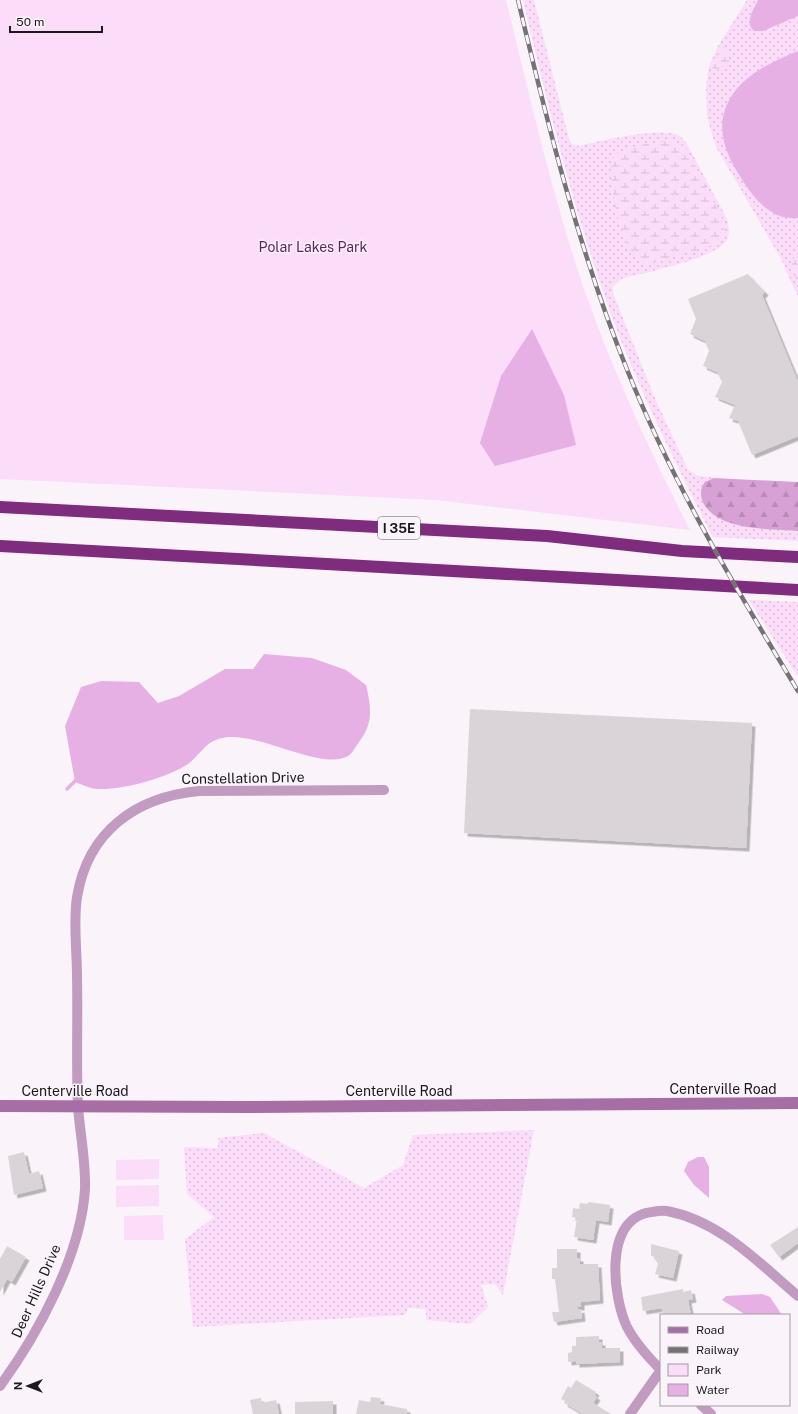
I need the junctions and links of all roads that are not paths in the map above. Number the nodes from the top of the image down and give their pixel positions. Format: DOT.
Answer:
graph roads {
  1 [pos="0,507"];
  2 [pos="0,546"];
  3 [pos="798,557"];
  4 [pos="798,590"];
  5 [pos="384,790"];
  6 [pos="798,1103"];
  7 [pos="0,1106"];
  8 [pos="78,1106"];
  9 [pos="798,1296"];
  10 [pos="660,1369"];
  11 [pos="660,1371"];
  12 [pos="0,1386"];
  13 [pos="702,1406"];
  14 [pos="630,1414"];
  15 [pos="711,1414"];
  1 -- 3 [label="highway, I 35E"];
  2 -- 4 [label="highway"];
  5 -- 8 [label="street, Constellation Drive"];
  6 -- 8 [label="main road, Centerville Road"];
  7 -- 8 [label="main road, Centerville Road"];
  8 -- 12 [label="street, Deer Hills Drive"];
  9 -- 10 [label="street"];
  11 -- 14 [label="street"];
  13 -- 15 [label="street"];
}
